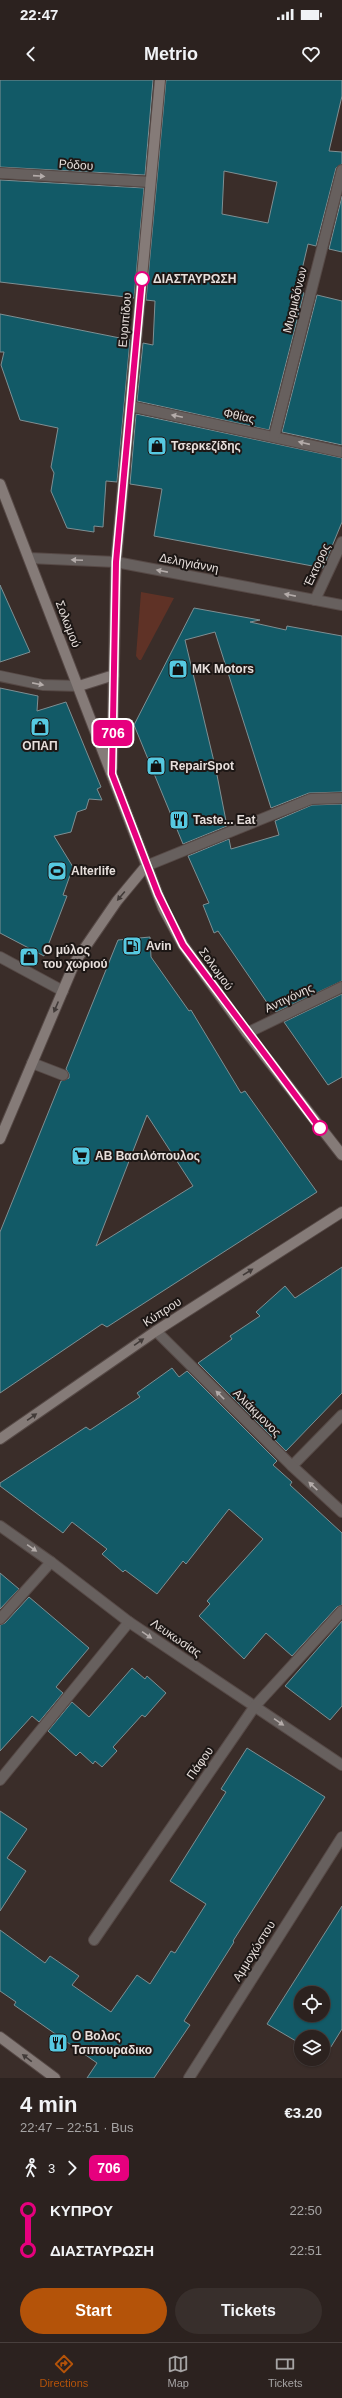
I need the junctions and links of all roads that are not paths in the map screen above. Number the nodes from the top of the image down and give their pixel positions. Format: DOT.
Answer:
graph roads {
  1 [pos="160,80"];
  2 [pos="342,170"];
  3 [pos="0,173"];
  4 [pos="150,182"];
  5 [pos="130,406"];
  6 [pos="274,437"];
  7 [pos="342,452"];
  8 [pos="1,490"];
  9 [pos="342,542"];
  10 [pos="29,558"];
  11 [pos="116,562"];
  12 [pos="315,600"];
  13 [pos="342,605"];
  14 [pos="0,676"];
  15 [pos="114,676"];
  16 [pos="79,686"];
  17 [pos="112,774"];
  18 [pos="342,798"];
  19 [pos="146,866"];
  20 [pos="0,956"];
  21 [pos="342,987"];
  22 [pos="63,991"];
  23 [pos="247,1033"];
  24 [pos="32,1063"];
  25 [pos="64,1075"];
  26 [pos="0,1139"];
  27 [pos="342,1155"];
  28 [pos="342,1212"];
  29 [pos="156,1331"];
  30 [pos="342,1415"];
  31 [pos="0,1439"];
  32 [pos="292,1466"];
  33 [pos="342,1512"];
  34 [pos="0,1526"];
  35 [pos="51,1562"];
  36 [pos="342,1611"];
  37 [pos="0,1619"];
  38 [pos="128,1622"];
  39 [pos="255,1706"];
  40 [pos="342,1765"];
  41 [pos="0,1780"];
  42 [pos="342,1837"];
  43 [pos="94,1940"];
  44 [pos="0,2037"];
  45 [pos="55,2078"];
  46 [pos="189,2078"];
  1 -- 4 [label="street, Ευριπίδου"];
  2 -- 6 [label="street, Μυρμιδόνων"];
  3 -- 4 [label="street, Ρόδου, one-way"];
  4 -- 5 [label="street, Ευριπίδου"];
  6 -- 5 [label="street, Φθίας, one-way"];
  5 -- 11 [label="street, Ευριπίδου"];
  7 -- 6 [label="street, Φθίας, one-way"];
  8 -- 10 [label="street, Σολωμού"];
  9 -- 12 [label="street, Έκτορος"];
  11 -- 10 [label="street, Δεληγιάννη, one-way"];
  10 -- 16 [label="street, Σολωμού"];
  12 -- 11 [label="street, Δεληγιάννη, one-way"];
  11 -- 15 [label="street, Σολωμού"];
  12 -- 13 [label="street, Δεληγιάννη"];
  14 -- 16 [label="street, one-way"];
  15 -- 16 [label="street"];
  15 -- 17 [label="street, Σολωμού"];
  16 -- 17 [label="street, Σολωμού"];
  17 -- 19 [label="street, Σολωμού"];
  18 -- 19 [label="street"];
  19 -- 22 [label="street, one-way"];
  19 -- 23 [label="street, Σολωμού"];
  20 -- 22 [label="street"];
  21 -- 23 [label="street, Αντιγόνης"];
  22 -- 24 [label="street, one-way"];
  23 -- 27 [label="street, Σολωμού"];
  24 -- 25 [label="street"];
  24 -- 26 [label="street"];
  29 -- 28 [label="street, Κύπρου, one-way"];
  31 -- 29 [label="street, Κύπρου, one-way"];
  32 -- 29 [label="street, Αλιάκμονος, one-way"];
  30 -- 32 [label="street"];
  33 -- 32 [label="street, Αλιάκμονος, one-way"];
  34 -- 35 [label="street, Λευκωσίας, one-way"];
  35 -- 37 [label="street"];
  35 -- 38 [label="street, Λευκωσίας"];
  36 -- 39 [label="street, Πάφου"];
  38 -- 39 [label="street, Λευκωσίας, one-way"];
  38 -- 41 [label="street"];
  39 -- 40 [label="street, Λευκωσίας, one-way"];
  39 -- 43 [label="street, Πάφου"];
  42 -- 46 [label="street, Αμμοχώστου"];
  45 -- 44 [label="street, one-way"];
}
